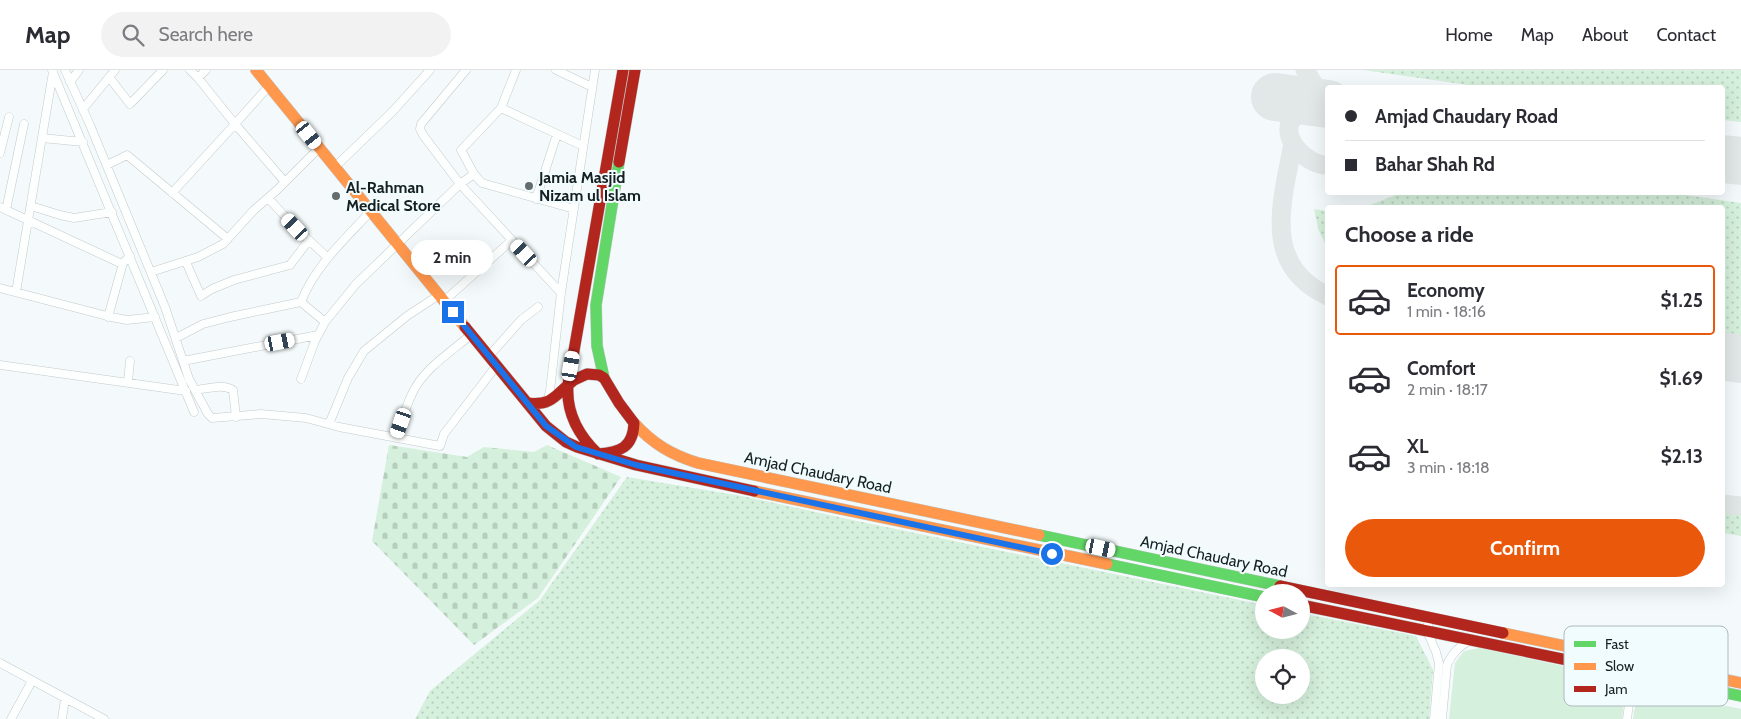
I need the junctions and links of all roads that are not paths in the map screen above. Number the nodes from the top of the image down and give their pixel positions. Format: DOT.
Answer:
graph roads {
  1 [pos="65,70"];
  2 [pos="79,70"];
  3 [pos="115,70"];
  4 [pos="163,70"];
  5 [pos="190,70"];
  6 [pos="206,70"];
  7 [pos="256,70"];
  8 [pos="430,70"];
  9 [pos="466,70"];
  10 [pos="516,70"];
  11 [pos="558,70"];
  12 [pos="595,70"];
  13 [pos="623,70"];
  14 [pos="635,70"];
  15 [pos="53,71"];
  16 [pos="109,77"];
  17 [pos="198,78"];
  18 [pos="70,82"];
  19 [pos="269,86"];
  20 [pos="592,87"];
  21 [pos="500,108"];
  22 [pos="83,109"];
  23 [pos="9,117"];
  24 [pos="24,124"];
  25 [pos="235,124"];
  26 [pos="557,134"];
  27 [pos="42,138"];
  28 [pos="83,142"];
  29 [pos="583,146"];
  30 [pos="319,148"];
  31 [pos="0,153"];
  32 [pos="107,165"];
  33 [pos="335,167"];
  34 [pos="474,174"];
  35 [pos="285,182"];
  36 [pos="460,184"];
  37 [pos="172,193"];
  38 [pos="268,198"];
  39 [pos="536,199"];
  40 [pos="31,206"];
  41 [pos="3,208"];
  42 [pos="574,209"];
  43 [pos="371,211"];
  44 [pos="112,212"];
  45 [pos="28,220"];
  46 [pos="228,239"];
  47 [pos="309,240"];
  48 [pos="512,240"];
  49 [pos="397,243"];
  50 [pos="130,256"];
  51 [pos="328,258"];
  52 [pos="186,262"];
  53 [pos="122,264"];
  54 [pos="151,272"];
  55 [pos="0,288"];
  56 [pos="16,292"];
  57 [pos="562,292"];
  58 [pos="442,298"];
  59 [pos="301,302"];
  60 [pos="538,307"];
  61 [pos="108,317"];
  62 [pos="155,317"];
  63 [pos="325,322"];
  64 [pos="472,334"];
  65 [pos="318,335"];
  66 [pos="176,338"];
  67 [pos="489,356"];
  68 [pos="183,361"];
  69 [pos="130,362"];
  70 [pos="0,365"];
  71 [pos="497,365"];
  72 [pos="604,378"];
  73 [pos="301,379"];
  74 [pos="128,382"];
  75 [pos="568,385"];
  76 [pos="195,390"];
  77 [pos="186,391"];
  78 [pos="528,403"];
  79 [pos="547,403"];
  80 [pos="194,412"];
  81 [pos="236,416"];
  82 [pos="634,422"];
  83 [pos="329,424"];
  84 [pos="396,438"];
  85 [pos="598,454"];
  86 [pos="1255,595"];
  87 [pos="1310,607"];
  88 [pos="1429,618"];
  89 [pos="1427,631"];
  90 [pos="1470,640"];
  91 [pos="1564,646"];
  92 [pos="1564,660"];
  93 [pos="0,663"];
  94 [pos="1728,680"];
  95 [pos="32,681"];
  96 [pos="1741,683"];
  97 [pos="1728,693"];
  98 [pos="1741,696"];
  99 [pos="65,699"];
  100 [pos="1629,706"];
  101 [pos="11,719"];
  102 [pos="62,719"];
  103 [pos="104,719"];
  104 [pos="1434,719"];
  105 [pos="1442,719"];
  106 [pos="1627,719"];
  1 -- 18 [label="street"];
  2 -- 18 [label="street"];
  3 -- 16 [label="street"];
  4 -- 16 [label="street"];
  5 -- 17 [label="street"];
  6 -- 17 [label="street"];
  7 -- 19 [label="main road, Amjad Chaudary Road"];
  8 -- 33 [label="street"];
  9 -- 36 [label="street"];
  10 -- 21 [label="street"];
  11 -- 20 [label="street"];
  12 -- 20 [label="street"];
  13 -- 75 [label="main road"];
  14 -- 72 [label="main road"];
  15 -- 27 [label="street"];
  15 -- 28 [label="street"];
  16 -- 22 [label="street"];
  17 -- 25 [label="street"];
  18 -- 22 [label="street"];
  19 -- 25 [label="street"];
  19 -- 30 [label="main road, Amjad Chaudary Road"];
  20 -- 29 [label="street"];
  21 -- 26 [label="street"];
  21 -- 34 [label="street"];
  22 -- 32 [label="street"];
  23 -- 31 [label="street"];
  24 -- 41 [label="street"];
  25 -- 35 [label="street"];
  25 -- 37 [label="street"];
  26 -- 29 [label="street"];
  26 -- 39 [label="street"];
  27 -- 28 [label="street"];
  27 -- 40 [label="street"];
  28 -- 44 [label="street"];
  29 -- 42 [label="street"];
  30 -- 33 [label="main road, Amjad Chaudary Road"];
  30 -- 35 [label="street"];
  32 -- 37 [label="street"];
  32 -- 54 [label="street"];
  33 -- 43 [label="main road, Amjad Chaudary Road"];
  34 -- 36 [label="street"];
  34 -- 39 [label="street"];
  35 -- 38 [label="street"];
  36 -- 48 [label="street"];
  36 -- 49 [label="street"];
  37 -- 46 [label="street"];
  38 -- 46 [label="street"];
  38 -- 47 [label="street"];
  39 -- 42 [label="street"];
  40 -- 44 [label="street"];
  40 -- 45 [label="street"];
  41 -- 45 [label="street"];
  42 -- 57 [label="street"];
  43 -- 49 [label="main road, Amjad Chaudary Road"];
  43 -- 51 [label="street"];
  44 -- 50 [label="street"];
  45 -- 53 [label="street"];
  45 -- 56 [label="street"];
  46 -- 52 [label="street"];
  47 -- 51 [label="street"];
  47 -- 52 [label="street"];
  48 -- 57 [label="street"];
  48 -- 58 [label="street"];
  49 -- 58 [label="main road, Amjad Chaudary Road"];
  49 -- 63 [label="street"];
  50 -- 53 [label="street"];
  50 -- 62 [label="street"];
  51 -- 59 [label="street"];
  52 -- 54 [label="street"];
  53 -- 61 [label="street"];
  54 -- 66 [label="street"];
  55 -- 56 [label="street"];
  56 -- 61 [label="street"];
  57 -- 79 [label="street"];
  58 -- 64 [label="main road, Amjad Chaudary Road"];
  58 -- 83 [label="street"];
  59 -- 63 [label="street"];
  59 -- 66 [label="street"];
  60 -- 67 [label="street"];
  61 -- 62 [label="street"];
  62 -- 77 [label="street"];
  63 -- 65 [label="street"];
  64 -- 67 [label="main road, Amjad Chaudary Road"];
  64 -- 84 [label="street"];
  65 -- 68 [label="street"];
  65 -- 73 [label="street"];
  66 -- 68 [label="street"];
  67 -- 71 [label="main road, Amjad Chaudary Road"];
  68 -- 76 [label="street"];
  69 -- 74 [label="street"];
  70 -- 74 [label="street"];
  71 -- 78 [label="main road, Amjad Chaudary Road"];
  71 -- 84 [label="street"];
  72 -- 75 [label="main road"];
  72 -- 82 [label="main road"];
  74 -- 77 [label="street"];
  75 -- 79 [label="main road"];
  75 -- 85 [label="main road"];
  76 -- 81 [label="street"];
  76 -- 81 [label="street"];
  77 -- 80 [label="street"];
  78 -- 79 [label="main road"];
  78 -- 85 [label="main road, Amjad Chaudary Road"];
  81 -- 83 [label="street"];
  82 -- 85 [label="main road"];
  82 -- 88 [label="main road, Amjad Chaudary Road"];
  83 -- 84 [label="street"];
  85 -- 86 [label="main road, Amjad Chaudary Road"];
  87 -- 89 [label="main road"];
  88 -- 89 [label="street"];
  88 -- 91 [label="main road, Amjad Chaudary Road"];
  89 -- 90 [label="main road"];
  89 -- 104 [label="street"];
  90 -- 92 [label="main road"];
  90 -- 105 [label="street"];
  93 -- 95 [label="street"];
  94 -- 96 [label="main road, Amjad Chaudary Road"];
  95 -- 99 [label="street"];
  95 -- 101 [label="street"];
  97 -- 98 [label="main road"];
  99 -- 102 [label="street"];
  99 -- 103 [label="street"];
  100 -- 106 [label="street"];
}
